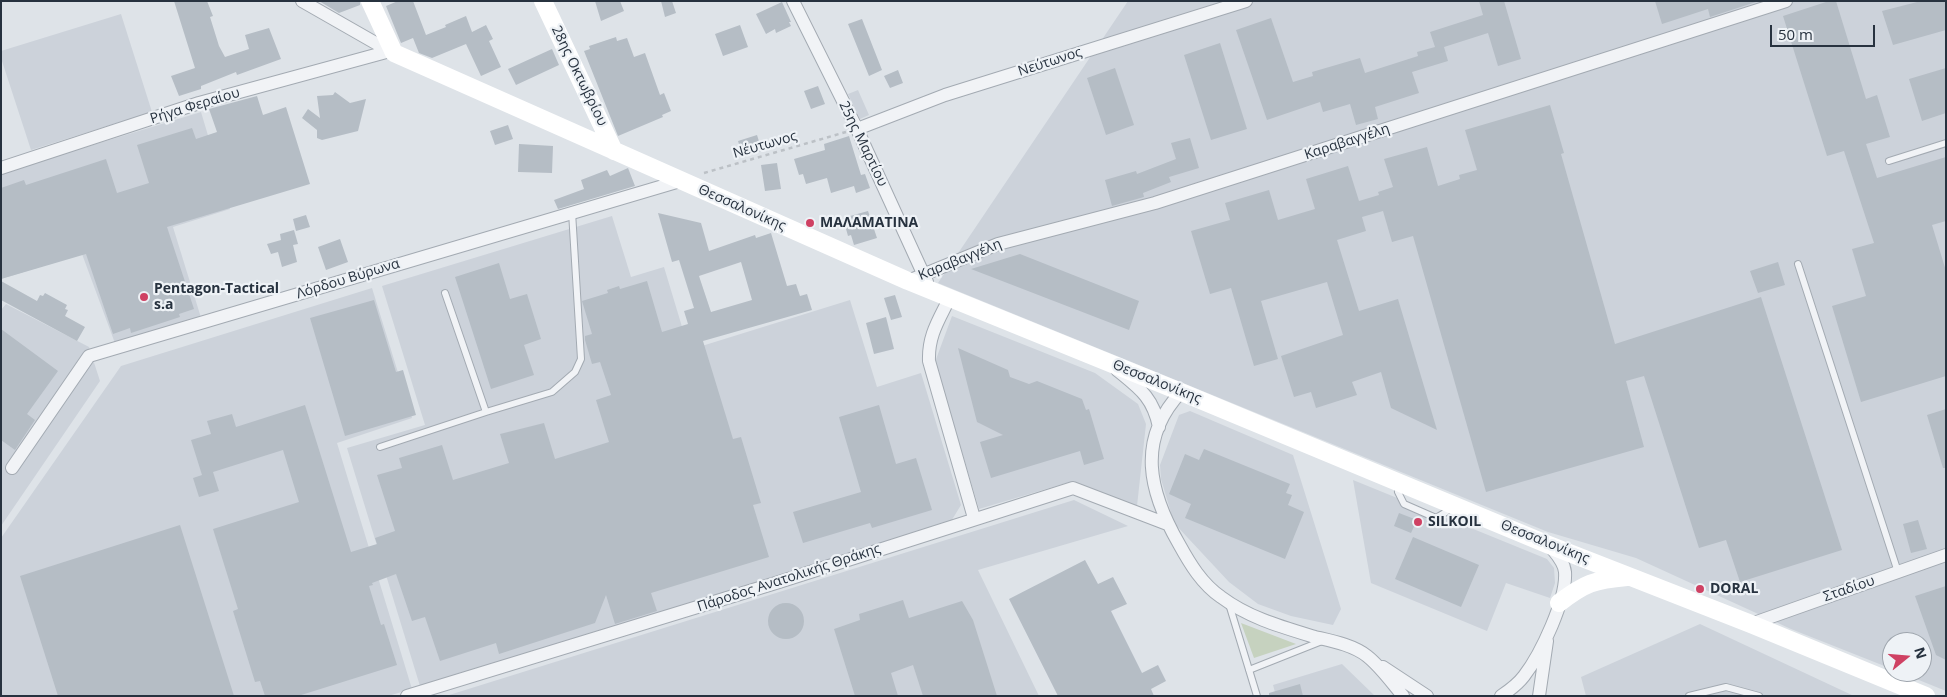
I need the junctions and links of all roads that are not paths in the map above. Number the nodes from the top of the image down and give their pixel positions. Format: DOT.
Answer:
graph roads {
  1 [pos="302,1"];
  2 [pos="370,1"];
  3 [pos="543,1"];
  4 [pos="793,1"];
  5 [pos="1246,1"];
  6 [pos="1786,1"];
  7 [pos="392,52"];
  8 [pos="857,129"];
  9 [pos="1946,143"];
  10 [pos="614,151"];
  11 [pos="1889,161"];
  12 [pos="1,168"];
  13 [pos="680,181"];
  14 [pos="572,212"];
  15 [pos="1798,264"];
  16 [pos="927,282"];
  17 [pos="445,293"];
  18 [pos="950,297"];
  19 [pos="1109,363"];
  20 [pos="1181,392"];
  21 [pos="486,412"];
  22 [pos="1159,427"];
  23 [pos="380,447"];
  24 [pos="12,468"];
  25 [pos="1398,492"];
  26 [pos="1446,512"];
  27 [pos="974,518"];
  28 [pos="1167,524"];
  29 [pos="1549,544"];
  30 [pos="1946,555"];
  31 [pos="1898,572"];
  32 [pos="1630,577"];
  33 [pos="1228,602"];
  34 [pos="1559,604"];
  35 [pos="1751,624"];
  36 [pos="1549,632"];
  37 [pos="1326,640"];
  38 [pos="1367,656"];
  39 [pos="1249,670"];
  40 [pos="407,696"];
  41 [pos="1257,696"];
  42 [pos="1403,696"];
  43 [pos="1427,696"];
  44 [pos="1501,696"];
  45 [pos="1538,696"];
  46 [pos="1690,696"];
  47 [pos="1758,696"];
  48 [pos="1926,696"];
  1 -- 7 [label="street"];
  2 -- 7 [label="main road"];
  3 -- 10 [label="main road, 28ης Οκτωβρίου"];
  4 -- 8 [label="street, 25ης Μαρτίου"];
  5 -- 8 [label="street, Νεύτωνος"];
  6 -- 16 [label="street, Καραβαγγέλη"];
  7 -- 10 [label="main road, Θεσσαλονίκης"];
  7 -- 12 [label="street, Ρήγα Φεραίου"];
  8 -- 16 [label="street, 25ης Μαρτίου"];
  9 -- 11 [label="lane"];
  10 -- 13 [label="main road, Θεσσαλονίκης"];
  13 -- 14 [label="street, Λόρδου Βύρωνα"];
  13 -- 16 [label="main road, Θεσσαλονίκης"];
  14 -- 21 [label="lane"];
  14 -- 24 [label="street, Λόρδου Βύρωνα"];
  15 -- 31 [label="lane"];
  16 -- 18 [label="main road, Θεσσαλονίκης"];
  17 -- 21 [label="lane"];
  18 -- 19 [label="main road, Θεσσαλονίκης"];
  18 -- 27 [label="street"];
  19 -- 20 [label="main road, Θεσσαλονίκης"];
  19 -- 22 [label="street"];
  20 -- 22 [label="street"];
  20 -- 29 [label="main road, Θεσσαλονίκης"];
  21 -- 23 [label="lane"];
  22 -- 28 [label="street"];
  25 -- 26 [label="lane"];
  27 -- 28 [label="street, Πάροδος Ανατολικής Θράκης"];
  27 -- 40 [label="street, Πάροδος Ανατολικής Θράκης"];
  28 -- 33 [label="street"];
  29 -- 32 [label="main road, Θεσσαλονίκης"];
  29 -- 34 [label="street"];
  30 -- 31 [label="street, Σταδίου"];
  31 -- 35 [label="street, Σταδίου"];
  32 -- 34 [label="main road"];
  32 -- 35 [label="main road, Θεσσαλονίκης"];
  33 -- 37 [label="street"];
  33 -- 39 [label="lane"];
  34 -- 36 [label="street"];
  35 -- 48 [label="main road, Θεσσαλονίκης"];
  36 -- 44 [label="street"];
  36 -- 45 [label="street"];
  37 -- 38 [label="street"];
  37 -- 39 [label="lane"];
  38 -- 42 [label="street"];
  38 -- 43 [label="street"];
  39 -- 41 [label="lane"];
  46 -- 47 [label="lane"];
}
